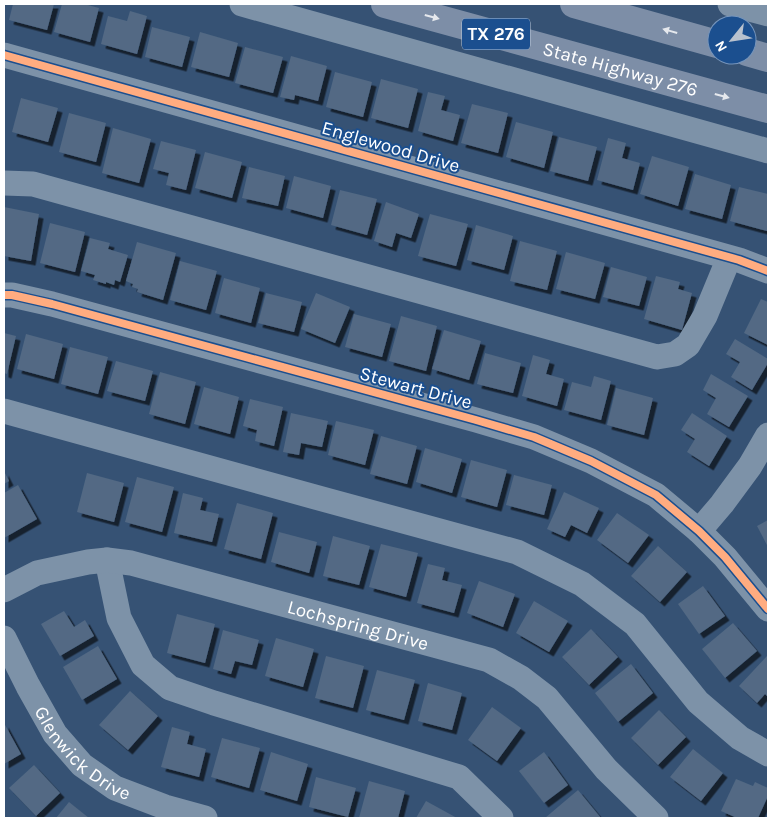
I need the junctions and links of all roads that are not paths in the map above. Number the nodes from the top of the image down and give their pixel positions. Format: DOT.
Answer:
graph roads {
  1 [pos="242,4"];
  2 [pos="385,4"];
  3 [pos="574,4"];
  4 [pos="730,4"];
  5 [pos="768,14"];
  6 [pos="707,41"];
  7 [pos="4,55"];
  8 [pos="768,109"];
  9 [pos="768,151"];
  10 [pos="4,183"];
  11 [pos="729,258"];
  12 [pos="768,271"];
  13 [pos="4,295"];
  14 [pos="4,411"];
  15 [pos="768,435"];
  16 [pos="699,532"];
  17 [pos="107,560"];
  18 [pos="4,590"];
  19 [pos="768,609"];
  20 [pos="4,638"];
  21 [pos="768,754"];
  22 [pos="205,818"];
  23 [pos="501,818"];
  24 [pos="656,818"];
  1 -- 9 [label="street"];
  2 -- 8 [label="main road, State Highway 276 / TX 276, one-way"];
  6 -- 3 [label="main road, one-way"];
  4 -- 5 [label="street"];
  7 -- 11 [label="street, Englewood Drive"];
  10 -- 11 [label="street"];
  11 -- 12 [label="street, Englewood Drive"];
  13 -- 16 [label="street, Stewart Drive"];
  14 -- 21 [label="street"];
  15 -- 16 [label="street"];
  16 -- 19 [label="street, Stewart Drive"];
  17 -- 18 [label="street, Lochspring Drive"];
  17 -- 23 [label="street"];
  17 -- 24 [label="street, Lochspring Drive"];
  20 -- 22 [label="street, Glenwick Drive"];
}
